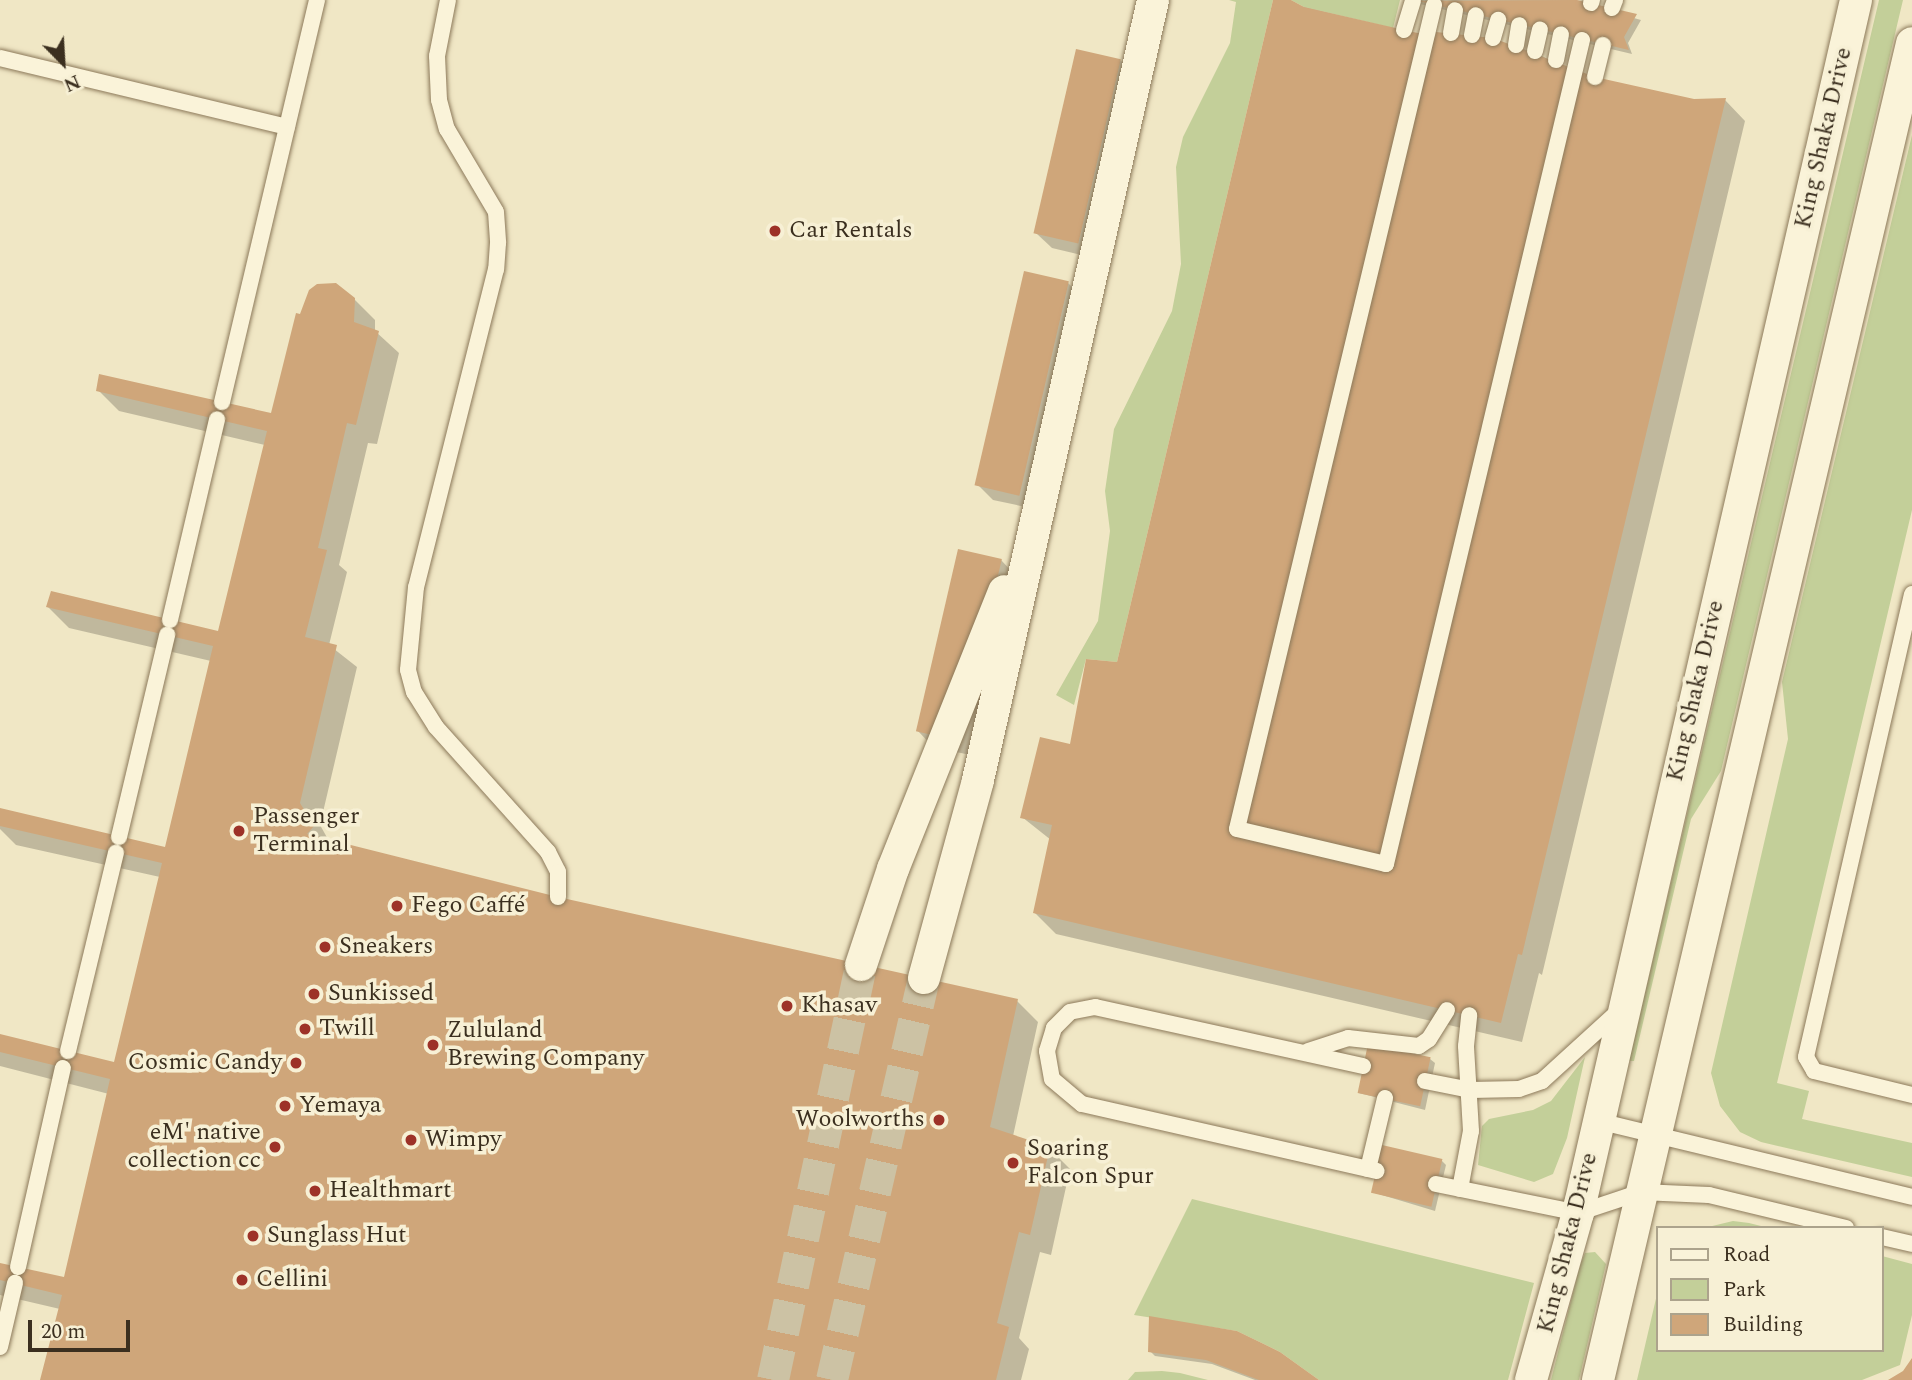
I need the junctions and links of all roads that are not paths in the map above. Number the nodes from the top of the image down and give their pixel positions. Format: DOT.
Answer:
graph roads {
  1 [pos="317,0"];
  2 [pos="448,0"];
  3 [pos="1153,0"];
  4 [pos="1413,0"];
  5 [pos="1856,0"];
  6 [pos="1434,5"];
  7 [pos="1455,10"];
  8 [pos="1476,15"];
  9 [pos="1497,20"];
  10 [pos="1519,25"];
  11 [pos="1404,30"];
  12 [pos="1540,30"];
  13 [pos="1451,33"];
  14 [pos="1561,34"];
  15 [pos="1472,35"];
  16 [pos="1493,38"];
  17 [pos="1582,40"];
  18 [pos="1912,43"];
  19 [pos="1516,45"];
  20 [pos="1603,45"];
  21 [pos="1535,51"];
  22 [pos="0,58"];
  23 [pos="1556,60"];
  24 [pos="1595,77"];
  25 [pos="287,127"];
  26 [pos="222,402"];
  27 [pos="217,419"];
  28 [pos="1041,499"];
  29 [pos="1912,594"];
  30 [pos="558,897"];
  31 [pos="861,965"];
  32 [pos="924,978"];
  33 [pos="1623,1007"];
  34 [pos="1447,1010"];
  35 [pos="1469,1015"];
  36 [pos="68,1051"];
  37 [pos="1308,1051"];
  38 [pos="1363,1066"];
  39 [pos="63,1068"];
  40 [pos="1425,1081"];
  41 [pos="1471,1090"];
  42 [pos="1912,1095"];
  43 [pos="1385,1098"];
  44 [pos="1598,1121"];
  45 [pos="1656,1136"];
  46 [pos="1436,1184"];
  47 [pos="1460,1189"];
  48 [pos="1641,1192"];
  49 [pos="1912,1197"];
  50 [pos="1578,1213"];
  51 [pos="1838,1226"];
  52 [pos="1884,1237"];
  53 [pos="1912,1244"];
  54 [pos="0,1347"];
  55 [pos="1531,1380"];
  56 [pos="1598,1380"];
  1 -- 25 [label="lane"];
  2 -- 30 [label="lane"];
  3 -- 28 [label="street"];
  4 -- 11 [label="lane"];
  5 -- 33 [label="street, King Shaka Drive"];
  6 -- 17 [label="lane"];
  7 -- 13 [label="lane"];
  8 -- 15 [label="lane"];
  9 -- 16 [label="lane"];
  10 -- 19 [label="lane"];
  12 -- 21 [label="lane"];
  14 -- 23 [label="lane"];
  18 -- 45 [label="street"];
  20 -- 24 [label="lane"];
  22 -- 25 [label="lane"];
  25 -- 26 [label="lane"];
  27 -- 36 [label="lane"];
  28 -- 31 [label="street"];
  28 -- 32 [label="street"];
  29 -- 42 [label="lane"];
  33 -- 41 [label="lane"];
  33 -- 44 [label="street, King Shaka Drive"];
  34 -- 37 [label="lane"];
  35 -- 41 [label="lane"];
  37 -- 38 [label="lane"];
  37 -- 43 [label="lane"];
  39 -- 54 [label="lane"];
  40 -- 41 [label="lane"];
  41 -- 47 [label="lane"];
  44 -- 45 [label="lane"];
  44 -- 50 [label="street, King Shaka Drive"];
  45 -- 48 [label="street"];
  45 -- 49 [label="lane"];
  46 -- 47 [label="lane"];
  47 -- 50 [label="lane"];
  48 -- 50 [label="lane"];
  48 -- 51 [label="lane"];
  48 -- 56 [label="street"];
  50 -- 55 [label="street, King Shaka Drive"];
  52 -- 53 [label="lane"];
}
